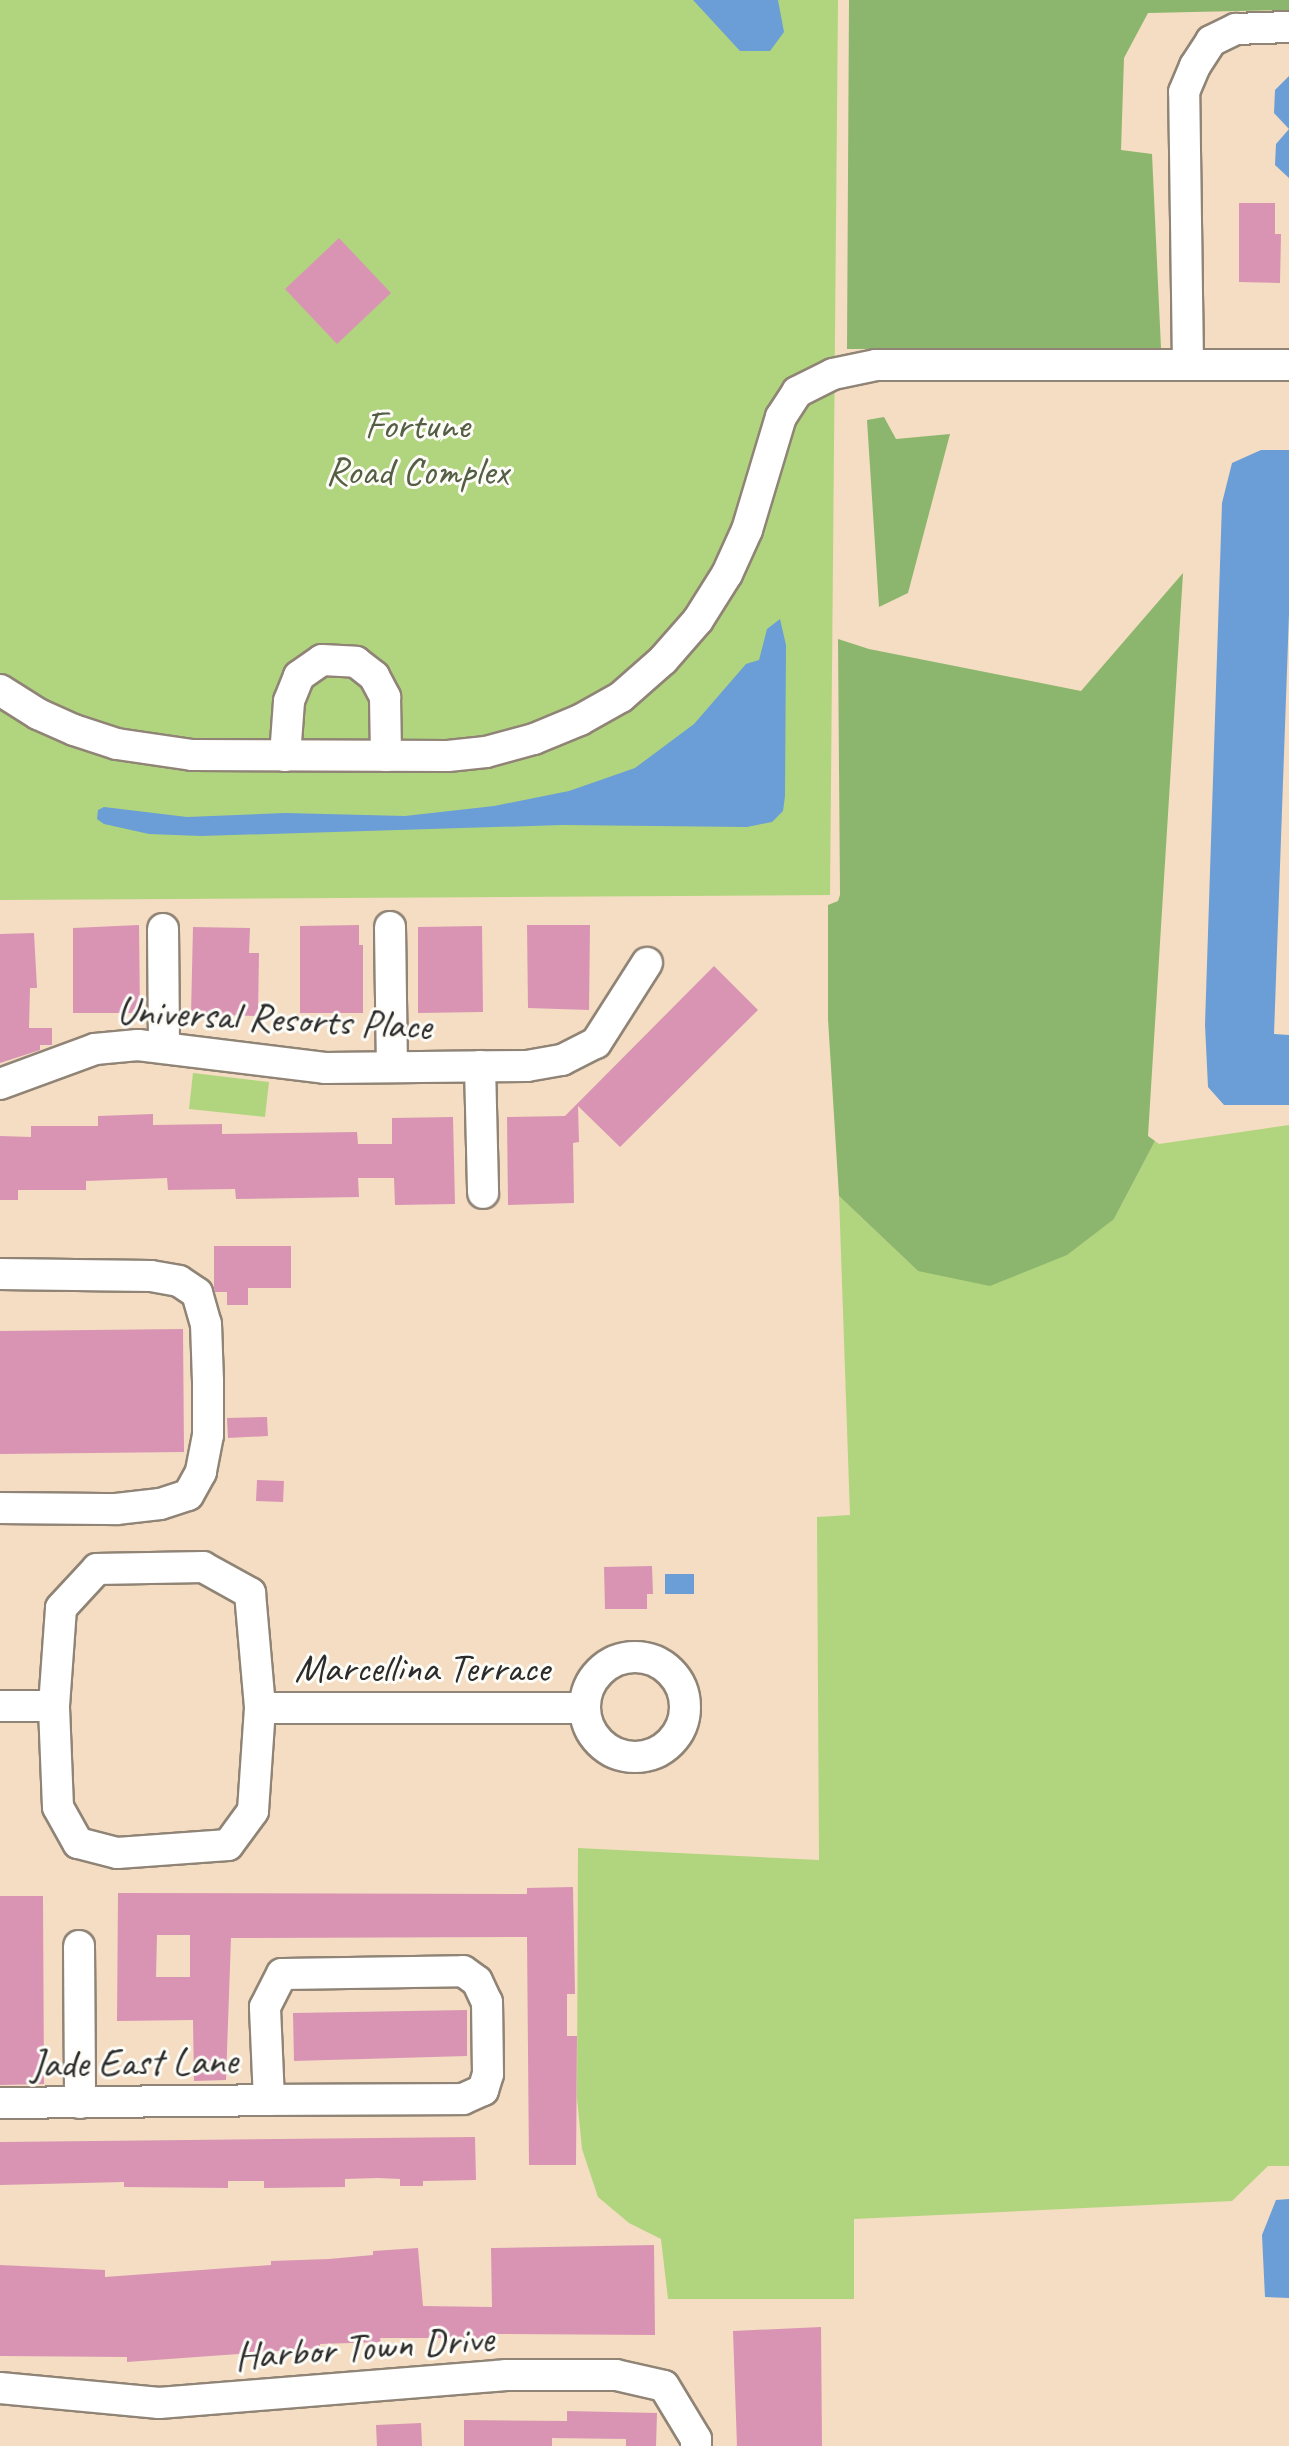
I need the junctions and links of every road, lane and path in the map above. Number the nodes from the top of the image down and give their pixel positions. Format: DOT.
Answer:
graph roads {
  1 [pos="1289,27"];
  2 [pos="1188,365"];
  3 [pos="1289,365"];
  4 [pos="0,690"];
  5 [pos="285,756"];
  6 [pos="386,756"];
  7 [pos="390,927"];
  8 [pos="163,929"];
  9 [pos="647,963"];
  10 [pos="164,1048"];
  11 [pos="480,1066"];
  12 [pos="392,1067"];
  13 [pos="0,1084"];
  14 [pos="483,1193"];
  15 [pos="0,1274"];
  16 [pos="0,1508"];
  17 [pos="0,1706"];
  18 [pos="54,1706"];
  19 [pos="260,1708"];
  20 [pos="584,1708"];
  21 [pos="79,1946"];
  22 [pos="269,2100"];
  23 [pos="0,2103"];
  24 [pos="80,2103"];
  25 [pos="0,2388"];
  26 [pos="696,2446"];
  1 -- 2 [label="street"];
  2 -- 3 [label="street"];
  2 -- 6 [label="street"];
  4 -- 5 [label="street"];
  5 -- 6 [label="street"];
  5 -- 6 [label="street"];
  7 -- 12 [label="street"];
  8 -- 10 [label="street"];
  9 -- 11 [label="street, Universal Resorts Place"];
  10 -- 12 [label="street, Universal Resorts Place"];
  10 -- 13 [label="street, Universal Resorts Place"];
  11 -- 12 [label="street, Universal Resorts Place"];
  11 -- 14 [label="street"];
  15 -- 16 [label="street"];
  17 -- 18 [label="street"];
  18 -- 19 [label="street"];
  18 -- 19 [label="street"];
  19 -- 20 [label="street, Marcellina Terrace"];
  21 -- 24 [label="street"];
  22 -- 22 [label="street, Jade East Lane"];
  22 -- 24 [label="street, Jade East Lane"];
  23 -- 24 [label="street, Jade East Lane"];
  25 -- 26 [label="street, Harbor Town Drive"];
}
